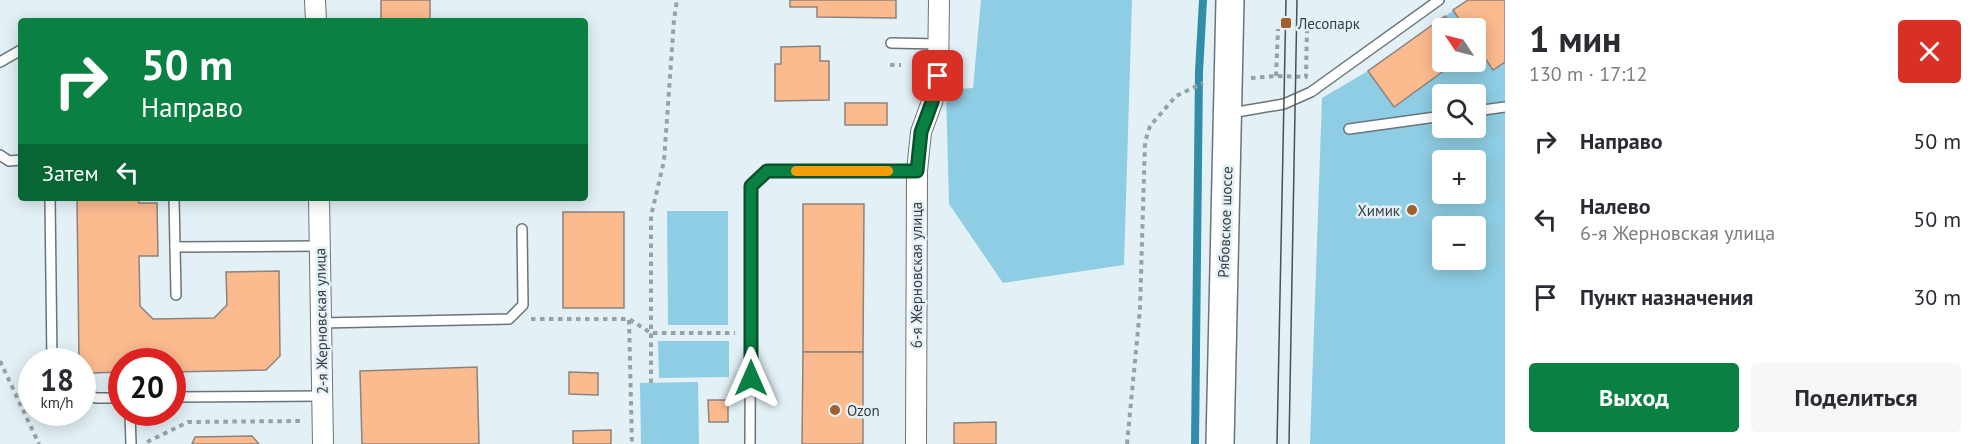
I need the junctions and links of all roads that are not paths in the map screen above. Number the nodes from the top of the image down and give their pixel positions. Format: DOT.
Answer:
graph roads {
  1 [pos="315,0"];
  2 [pos="939,0"];
  3 [pos="1230,0"];
  4 [pos="1439,0"];
  5 [pos="316,18"];
  6 [pos="891,43"];
  7 [pos="938,44"];
  8 [pos="18,52"];
  9 [pos="0,62"];
  10 [pos="1505,107"];
  11 [pos="1486,110"];
  12 [pos="1228,113"];
  13 [pos="1432,118"];
  14 [pos="1348,129"];
  15 [pos="0,155"];
  16 [pos="18,160"];
  17 [pos="917,171"];
  18 [pos="50,201"];
  19 [pos="174,201"];
  20 [pos="319,201"];
  21 [pos="522,229"];
  22 [pos="319,246"];
  23 [pos="175,247"];
  24 [pos="176,295"];
  25 [pos="321,323"];
  26 [pos="52,348"];
  27 [pos="322,396"];
  28 [pos="186,398"];
  29 [pos="130,426"];
  30 [pos="131,444"];
  31 [pos="323,444"];
  32 [pos="750,444"];
  33 [pos="916,444"];
  34 [pos="1220,444"];
  1 -- 5 [label="street"];
  2 -- 7 [label="street, 6-я Жерновская улица"];
  3 -- 12 [label="main road, Рябовское шоссе"];
  4 -- 12 [label="lane"];
  6 -- 7 [label="lane"];
  7 -- 17 [label="street, 6-я Жерновская улица"];
  8 -- 9 [label="lane"];
  10 -- 11 [label="lane"];
  12 -- 34 [label="main road, Рябовское шоссе"];
  13 -- 14 [label="lane"];
  15 -- 16 [label="lane"];
  17 -- 32 [label="lane"];
  17 -- 33 [label="street, 6-я Жерновская улица"];
  18 -- 26 [label="lane"];
  19 -- 23 [label="lane"];
  20 -- 22 [label="street, 2-я Жерновская улица"];
  21 -- 25 [label="lane"];
  22 -- 23 [label="lane"];
  22 -- 25 [label="street, 2-я Жерновская улица"];
  23 -- 24 [label="lane"];
  25 -- 27 [label="street, 2-я Жерновская улица"];
  27 -- 28 [label="lane"];
  27 -- 31 [label="street, 2-я Жерновская улица"];
  29 -- 30 [label="lane"];
}
